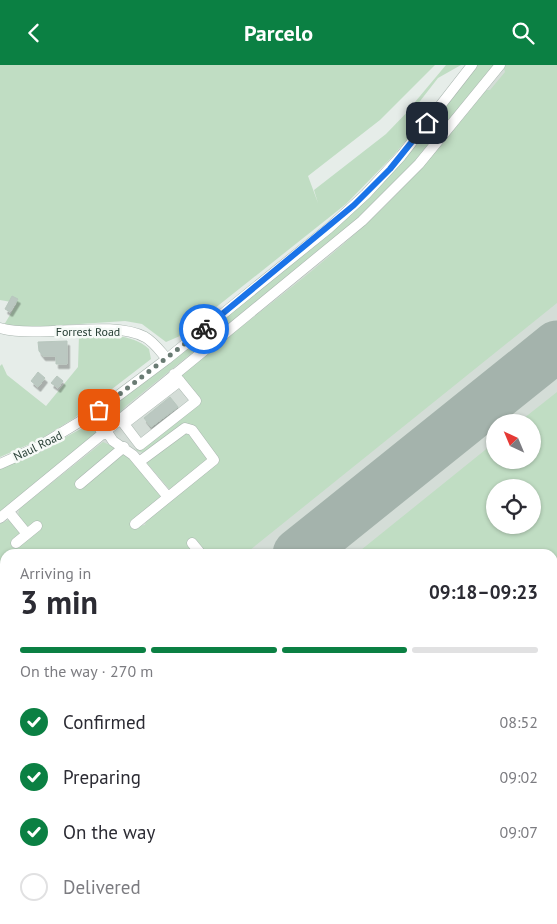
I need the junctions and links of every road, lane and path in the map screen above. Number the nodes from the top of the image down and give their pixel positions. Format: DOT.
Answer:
graph roads {
  1 [pos="472,65"];
  2 [pos="500,65"];
  3 [pos="0,328"];
  4 [pos="167,359"];
  5 [pos="177,377"];
  6 [pos="90,416"];
  7 [pos="105,433"];
  8 [pos="124,447"];
  9 [pos="139,462"];
  10 [pos="0,464"];
  11 [pos="80,483"];
  12 [pos="168,497"];
  13 [pos="9,511"];
  14 [pos="0,518"];
  15 [pos="135,524"];
  16 [pos="37,525"];
  17 [pos="27,533"];
  18 [pos="16,543"];
  19 [pos="192,543"];
  20 [pos="197,549"];
  1 -- 4 [label="street, Naul Road"];
  2 -- 5 [label="street"];
  3 -- 4 [label="street, Forrest Road"];
  4 -- 6 [label="street, Naul Road"];
  5 -- 5 [label="street"];
  5 -- 7 [label="street"];
  6 -- 7 [label="street"];
  6 -- 10 [label="street, Naul Road"];
  7 -- 8 [label="street"];
  7 -- 13 [label="street"];
  8 -- 9 [label="street"];
  8 -- 11 [label="street"];
  9 -- 12 [label="street"];
  9 -- 12 [label="street"];
  12 -- 15 [label="street"];
  13 -- 14 [label="street"];
  13 -- 17 [label="street"];
  16 -- 17 [label="street"];
  17 -- 18 [label="street"];
  19 -- 20 [label="street"];
}
